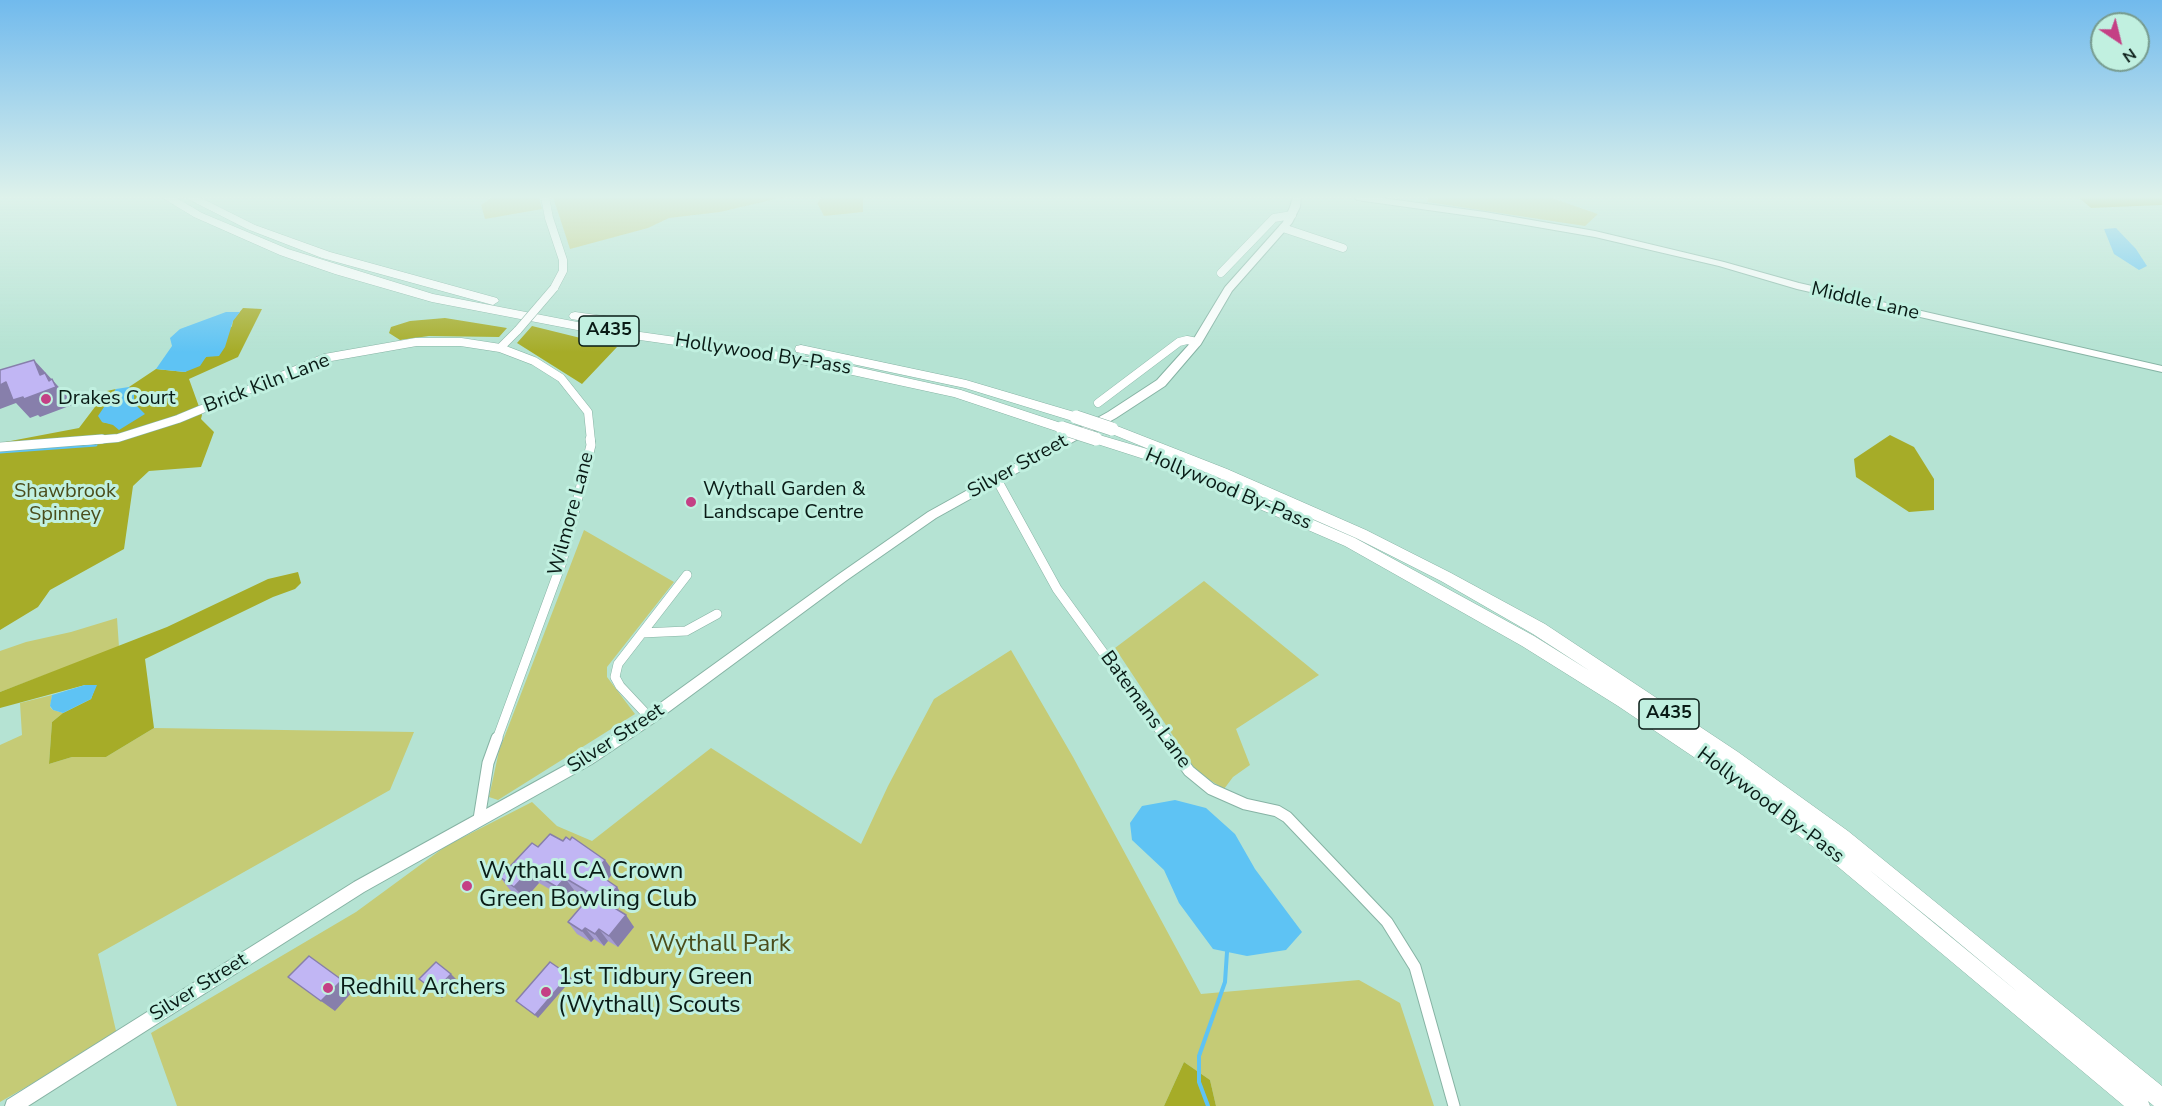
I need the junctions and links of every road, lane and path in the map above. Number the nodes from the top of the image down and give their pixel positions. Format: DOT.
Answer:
graph roads {
  1 [pos="276,249"];
  2 [pos="309,249"];
  3 [pos="559,249"];
  4 [pos="1244,249"];
  5 [pos="1264,249"];
  6 [pos="1656,249"];
  7 [pos="1221,273"];
  8 [pos="1197,342"];
  9 [pos="500,348"];
  10 [pos="2162,369"];
  11 [pos="1098,403"];
  12 [pos="0,447"];
  13 [pos="996,478"];
  14 [pos="687,575"];
  15 [pos="717,614"];
  16 [pos="642,633"];
  17 [pos="650,718"];
  18 [pos="479,819"];
  19 [pos="2162,1099"];
  20 [pos="13,1106"];
  21 [pos="1454,1106"];
  22 [pos="2140,1106"];
  1 -- 22 [label="highway, Hollywood By-Pass / A435, bridge"];
  2 -- 19 [label="highway, Hollywood By-Pass / A435, bridge"];
  3 -- 9 [label="street, bridge"];
  4 -- 7 [label="street"];
  5 -- 8 [label="street, Silver Street"];
  6 -- 10 [label="street, Middle Lane"];
  8 -- 11 [label="street"];
  8 -- 13 [label="street, Silver Street"];
  9 -- 12 [label="street, Brick Kiln Lane"];
  9 -- 18 [label="street, Wilmore Lane"];
  13 -- 17 [label="street, Silver Street"];
  13 -- 21 [label="street, Batemans Lane"];
  14 -- 16 [label="street"];
  15 -- 16 [label="street"];
  16 -- 17 [label="street"];
  17 -- 18 [label="street, Silver Street"];
  18 -- 20 [label="street, Silver Street"];
}
